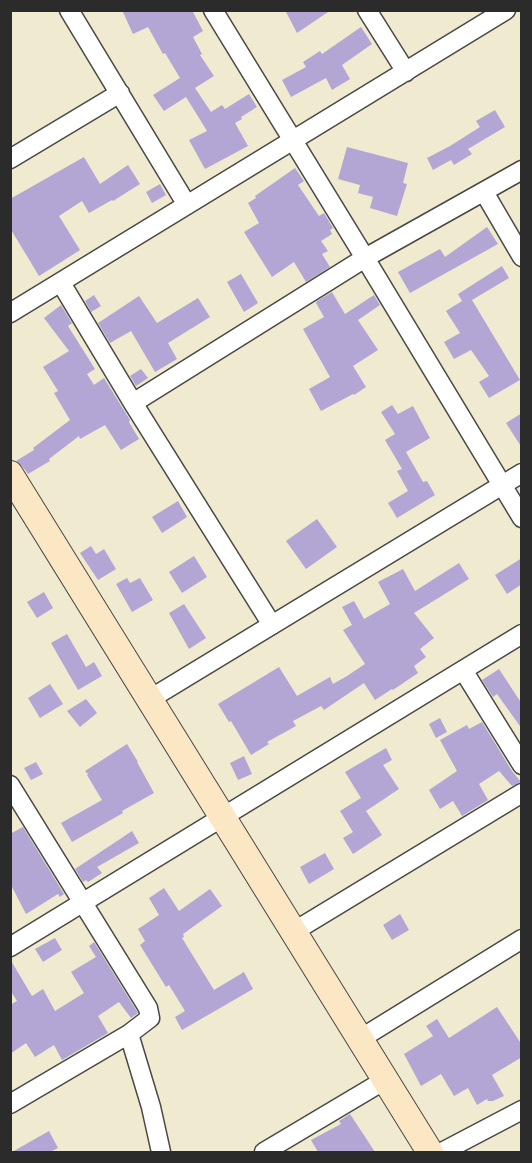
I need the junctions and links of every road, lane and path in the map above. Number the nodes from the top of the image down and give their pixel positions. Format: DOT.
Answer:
graph roads {
  1 [pos="69,10"];
  2 [pos="213,10"];
  3 [pos="367,10"];
  4 [pos="506,10"];
  5 [pos="406,72"];
  6 [pos="120,93"];
  7 [pos="293,141"];
  8 [pos="10,159"];
  9 [pos="522,170"];
  10 [pos="484,192"];
  11 [pos="187,205"];
  12 [pos="522,257"];
  13 [pos="365,258"];
  14 [pos="61,283"];
  15 [pos="10,313"];
  16 [pos="133,403"];
  17 [pos="10,474"];
  18 [pos="522,474"];
  19 [pos="501,486"];
  20 [pos="522,518"];
  21 [pos="272,625"];
  22 [pos="522,634"];
  23 [pos="463,670"];
  24 [pos="150,699"];
  25 [pos="522,765"];
  26 [pos="11,787"];
  27 [pos="522,793"];
  28 [pos="223,817"];
  29 [pos="84,902"];
  30 [pos="293,932"];
  31 [pos="522,939"];
  32 [pos="10,947"];
  33 [pos="129,1034"];
  34 [pos="360,1039"];
  35 [pos="385,1080"];
  36 [pos="10,1104"];
  37 [pos="522,1110"];
  38 [pos="161,1152"];
  39 [pos="264,1152"];
  40 [pos="430,1152"];
  41 [pos="442,1152"];
  1 -- 6 [label="street"];
  2 -- 7 [label="street"];
  3 -- 5 [label="street"];
  4 -- 5 [label="street"];
  5 -- 7 [label="street"];
  6 -- 8 [label="street"];
  6 -- 11 [label="street"];
  7 -- 11 [label="street"];
  7 -- 13 [label="street"];
  9 -- 10 [label="street"];
  10 -- 12 [label="street"];
  10 -- 13 [label="street"];
  11 -- 14 [label="street"];
  13 -- 16 [label="street"];
  13 -- 19 [label="street"];
  14 -- 15 [label="street"];
  14 -- 16 [label="street"];
  16 -- 21 [label="street"];
  17 -- 24 [label="street"];
  18 -- 19 [label="street"];
  19 -- 20 [label="street"];
  19 -- 21 [label="street"];
  21 -- 24 [label="street"];
  22 -- 23 [label="street"];
  23 -- 25 [label="street"];
  23 -- 28 [label="street"];
  24 -- 28 [label="street"];
  26 -- 29 [label="street"];
  27 -- 30 [label="street"];
  28 -- 29 [label="street"];
  28 -- 30 [label="street"];
  29 -- 32 [label="street"];
  29 -- 33 [label="street"];
  30 -- 34 [label="street"];
  31 -- 34 [label="street"];
  33 -- 36 [label="street"];
  33 -- 38 [label="street"];
  34 -- 35 [label="street"];
  35 -- 39 [label="street"];
  35 -- 40 [label="street"];
  37 -- 41 [label="street"];
}
